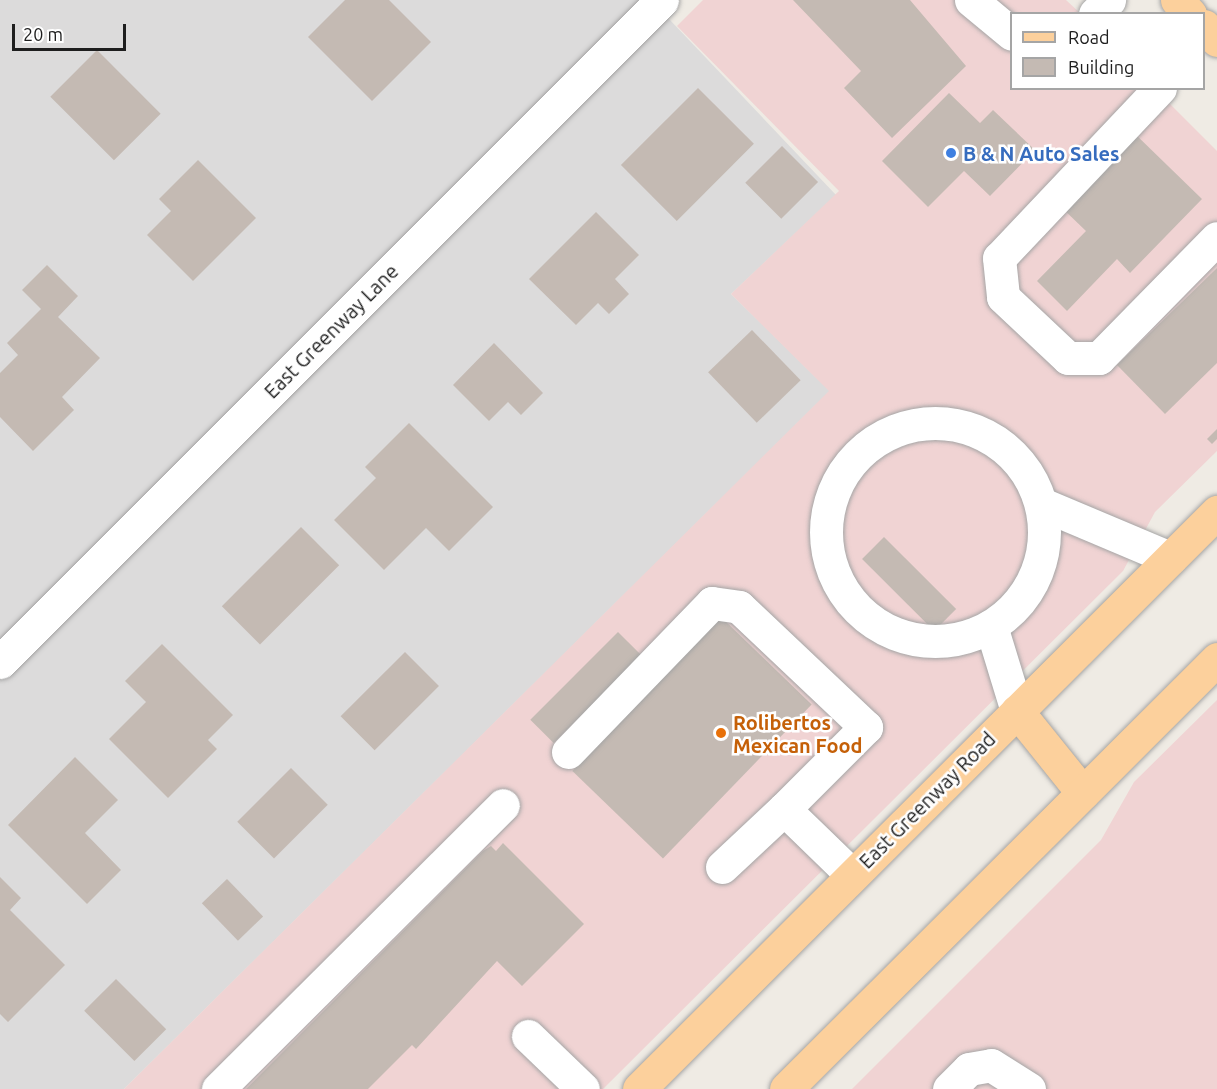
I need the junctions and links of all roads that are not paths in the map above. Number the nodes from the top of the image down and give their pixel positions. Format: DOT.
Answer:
graph roads {
  1 [pos="662,0"];
  2 [pos="971,0"];
  3 [pos="1109,0"];
  4 [pos="1177,0"];
  5 [pos="1097,12"];
  6 [pos="1188,12"];
  7 [pos="1010,33"];
  8 [pos="1158,90"];
  9 [pos="1217,238"];
  10 [pos="1042,504"];
  11 [pos="1217,512"];
  12 [pos="1170,558"];
  13 [pos="991,626"];
  14 [pos="1217,659"];
  15 [pos="0,662"];
  16 [pos="1017,711"];
  17 [pos="568,752"];
  18 [pos="1083,793"];
  19 [pos="503,805"];
  20 [pos="784,808"];
  21 [pos="722,867"];
  22 [pos="852,875"];
  23 [pos="528,1036"];
  24 [pos="218,1089"];
  25 [pos="583,1089"];
  26 [pos="639,1089"];
  27 [pos="786,1089"];
  28 [pos="948,1089"];
  29 [pos="1029,1089"];
  1 -- 15 [label="street, East Greenway Lane"];
  2 -- 7 [label="street"];
  3 -- 5 [label="street"];
  4 -- 6 [label="main road"];
  8 -- 9 [label="street"];
  10 -- 12 [label="street"];
  10 -- 13 [label="street"];
  10 -- 13 [label="street"];
  11 -- 12 [label="main road, East Greenway Road"];
  12 -- 16 [label="main road, East Greenway Road"];
  13 -- 16 [label="street"];
  14 -- 18 [label="main road"];
  16 -- 18 [label="main road"];
  16 -- 22 [label="main road, East Greenway Road"];
  17 -- 20 [label="street"];
  18 -- 27 [label="main road"];
  19 -- 24 [label="street"];
  20 -- 21 [label="street"];
  20 -- 22 [label="street"];
  22 -- 26 [label="main road, East Greenway Road"];
  23 -- 25 [label="street"];
  28 -- 29 [label="street"];
}
